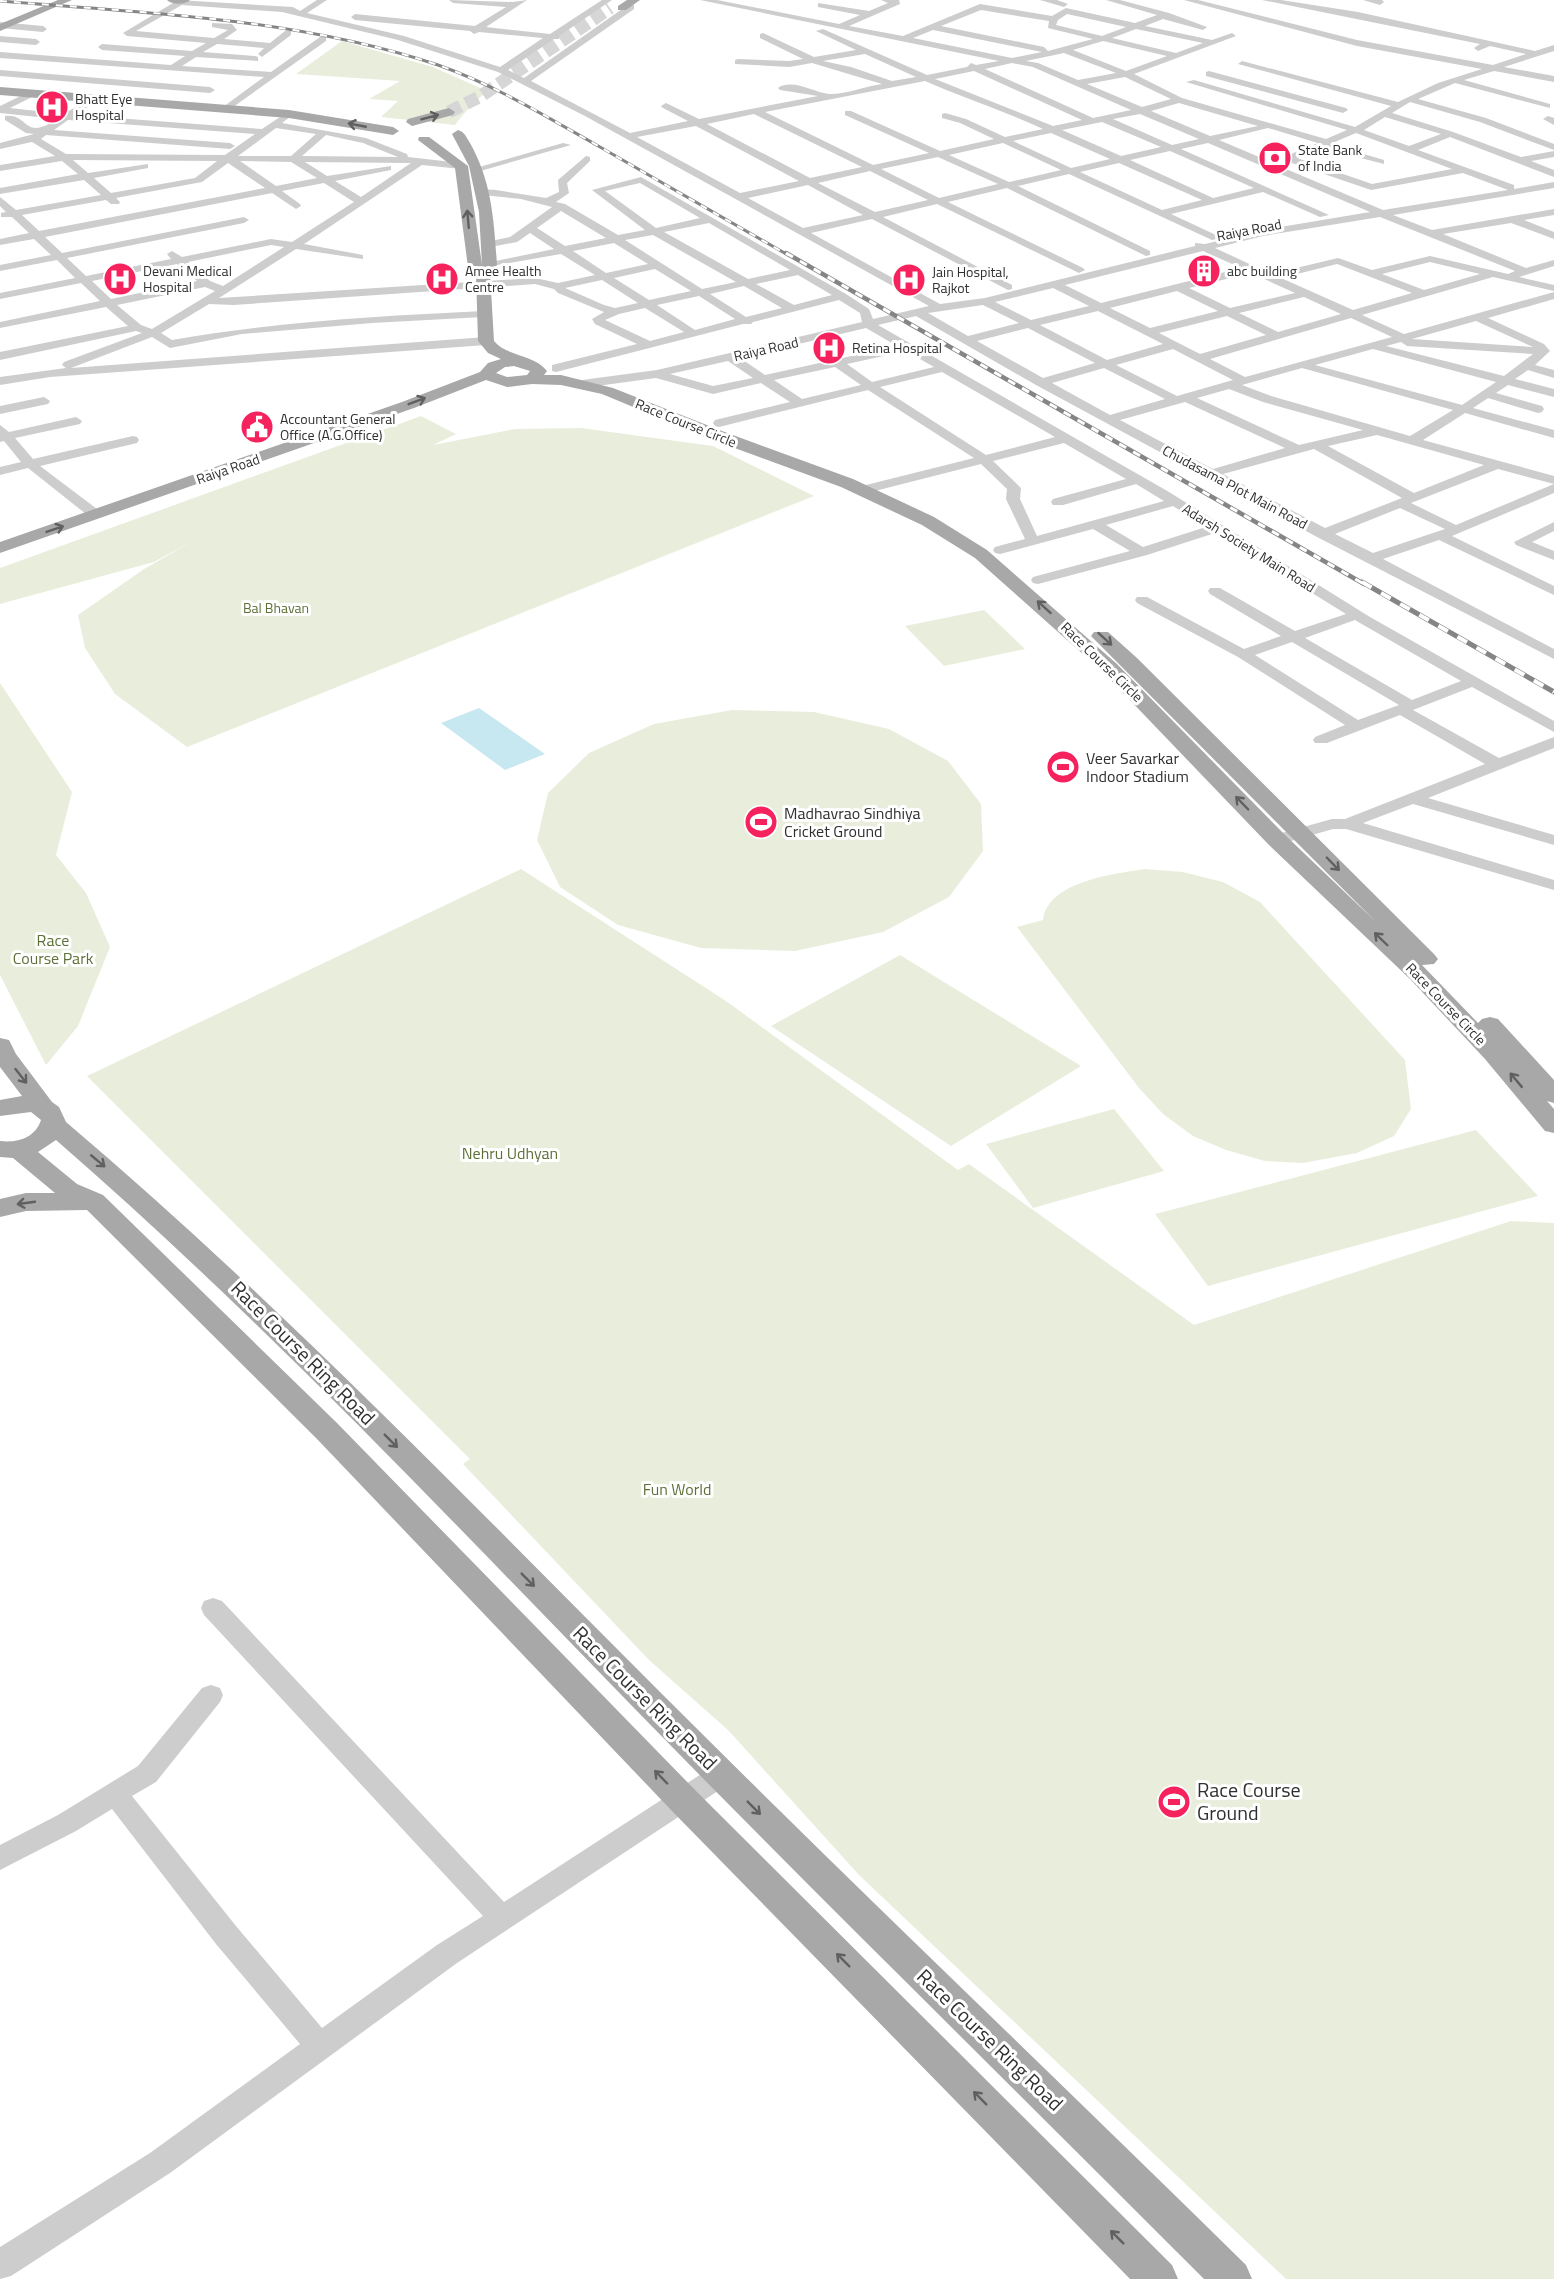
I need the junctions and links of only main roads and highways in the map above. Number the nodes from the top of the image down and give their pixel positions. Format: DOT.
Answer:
graph roads {
  1 [pos="64,0"];
  2 [pos="2,26"];
  3 [pos="0,92"];
  4 [pos="449,112"];
  5 [pos="412,122"];
  6 [pos="460,129"];
  7 [pos="393,131"];
  8 [pos="424,140"];
  9 [pos="486,274"];
  10 [pos="490,346"];
  11 [pos="530,369"];
  12 [pos="490,371"];
  13 [pos="871,488"];
  14 [pos="0,548"];
  15 [pos="0,1045"];
  16 [pos="1554,1095"];
  17 [pos="0,1108"];
  18 [pos="48,1115"];
  19 [pos="1554,1125"];
  20 [pos="8,1154"];
  21 [pos="94,1201"];
  22 [pos="0,1208"];
  23 [pos="1158,2279"];
  24 [pos="1232,2279"];
  1 -- 2 [label="main road"];
  7 -- 3 [label="main road, one-way"];
  5 -- 4 [label="main road, one-way"];
  6 -- 9 [label="main road"];
  9 -- 8 [label="main road, one-way"];
  9 -- 10 [label="main road"];
  10 -- 11 [label="main road, Race Course Circle"];
  10 -- 12 [label="main road"];
  11 -- 12 [label="main road"];
  11 -- 13 [label="main road, Race Course Circle"];
  11 -- 13 [label="main road, Race Course Circle"];
  14 -- 12 [label="main road, Raiya Road, one-way"];
  13 -- 16 [label="main road, Race Course Circle, one-way"];
  19 -- 13 [label="main road, Race Course Circle, one-way"];
  15 -- 18 [label="main road, Race Course Ring Road, one-way"];
  17 -- 18 [label="main road"];
  18 -- 20 [label="main road"];
  18 -- 24 [label="main road, Race Course Ring Road, one-way"];
  20 -- 21 [label="main road"];
  21 -- 22 [label="main road, one-way"];
  23 -- 21 [label="main road, one-way"];
}
